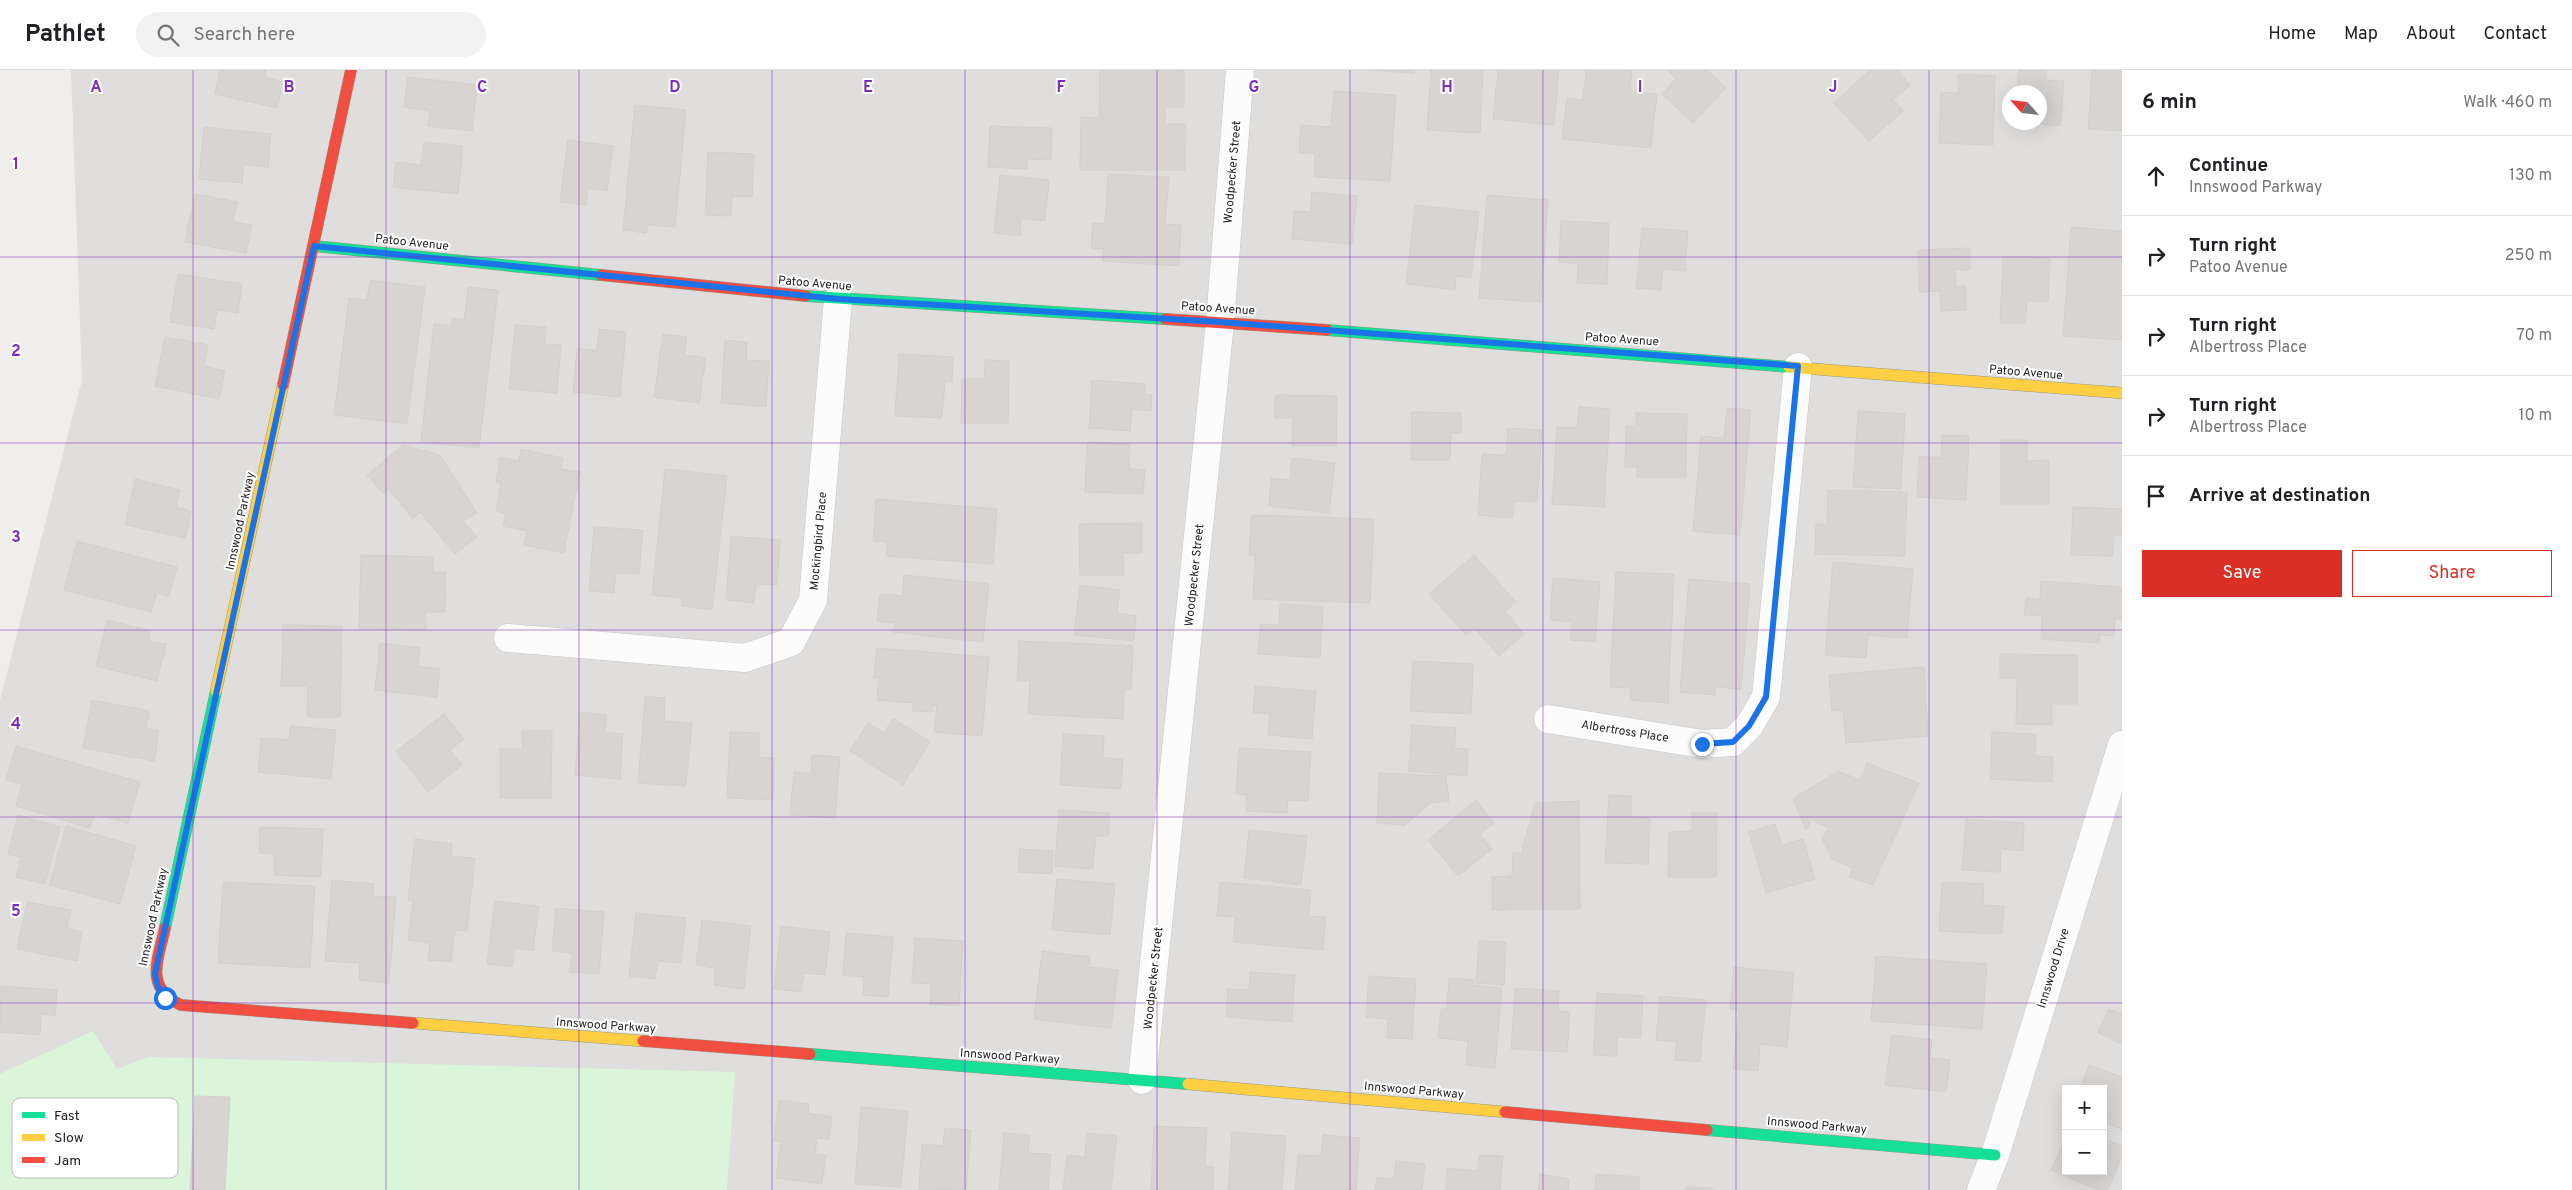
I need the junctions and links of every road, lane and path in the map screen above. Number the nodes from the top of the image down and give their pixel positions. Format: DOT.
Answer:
graph roads {
  1 [pos="351,70"];
  2 [pos="1240,70"];
  3 [pos="314,246"];
  4 [pos="838,299"];
  5 [pos="1220,322"];
  6 [pos="1798,366"];
  7 [pos="2122,393"];
  8 [pos="508,638"];
  9 [pos="1548,719"];
  10 [pos="2122,745"];
  11 [pos="1142,1080"];
  12 [pos="1995,1154"];
  13 [pos="1981,1190"];
  1 -- 3 [label="street, Innswood Parkway"];
  2 -- 5 [label="street, Woodpecker Street"];
  3 -- 4 [label="street, Patoo Avenue"];
  3 -- 11 [label="street, Innswood Parkway"];
  4 -- 5 [label="street, Patoo Avenue"];
  4 -- 8 [label="street, Mockingbird Place"];
  5 -- 6 [label="street, Patoo Avenue"];
  5 -- 11 [label="street, Woodpecker Street"];
  6 -- 7 [label="street, Patoo Avenue"];
  6 -- 9 [label="street, Albertross Place"];
  10 -- 12 [label="street, Innswood Drive"];
  11 -- 12 [label="street, Innswood Parkway"];
  12 -- 13 [label="street, Innswood Drive"];
}
